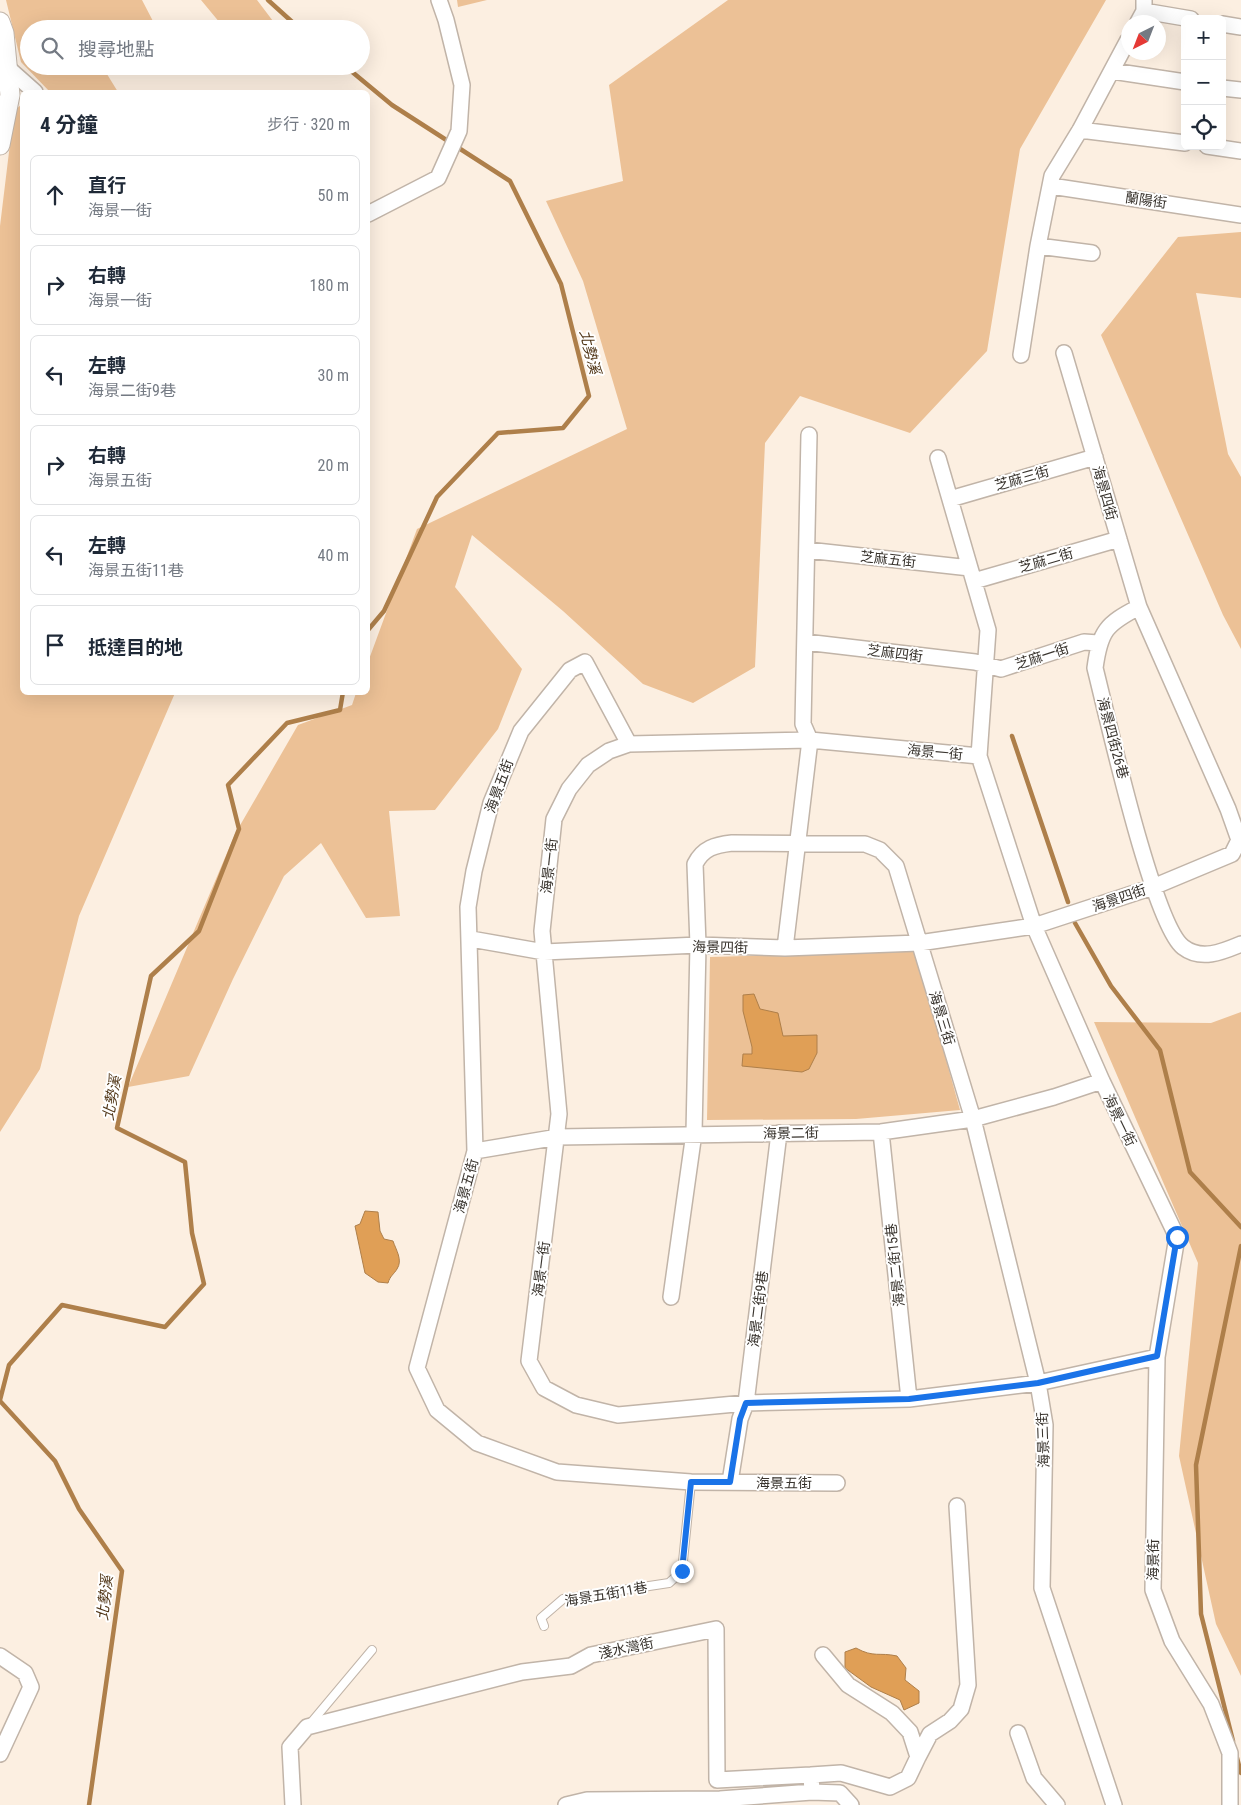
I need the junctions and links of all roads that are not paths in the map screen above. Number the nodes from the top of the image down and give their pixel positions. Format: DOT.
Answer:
graph roads {
  1 [pos="439,0"];
  2 [pos="1142,11"];
  3 [pos="1181,17"];
  4 [pos="0,22"];
  5 [pos="1226,25"];
  6 [pos="1241,27"];
  7 [pos="1121,54"];
  8 [pos="8,68"];
  9 [pos="1112,72"];
  10 [pos="1181,81"];
  11 [pos="1226,88"];
  12 [pos="34,90"];
  13 [pos="1241,90"];
  14 [pos="1080,130"];
  15 [pos="1181,143"];
  16 [pos="0,145"];
  17 [pos="1226,149"];
  18 [pos="1241,151"];
  19 [pos="1051,186"];
  20 [pos="370,213"];
  21 [pos="1241,215"];
  22 [pos="1038,246"];
  23 [pos="1092,253"];
  24 [pos="1064,353"];
  25 [pos="1021,355"];
  26 [pos="809,435"];
  27 [pos="1095,457"];
  28 [pos="938,458"];
  29 [pos="950,499"];
  30 [pos="1119,538"];
  31 [pos="807,550"];
  32 [pos="972,575"];
  33 [pos="1139,607"];
  34 [pos="805,642"];
  35 [pos="1098,643"];
  36 [pos="985,666"];
  37 [pos="810,740"];
  38 [pos="629,744"];
  39 [pos="980,756"];
  40 [pos="796,845"];
  41 [pos="1152,886"];
  42 [pos="1034,926"];
  43 [pos="471,939"];
  44 [pos="920,943"];
  45 [pos="1241,944"];
  46 [pos="698,946"];
  47 [pos="785,948"];
  48 [pos="544,952"];
  49 [pos="1102,1081"];
  50 [pos="973,1119"];
  51 [pos="881,1132"];
  52 [pos="694,1133"];
  53 [pos="779,1133"];
  54 [pos="558,1137"];
  55 [pos="475,1151"];
  56 [pos="671,1297"];
  57 [pos="1157,1356"];
  58 [pos="1038,1383"];
  59 [pos="909,1399"];
  60 [pos="746,1403"];
  61 [pos="691,1482"];
  62 [pos="730,1482"];
  63 [pos="837,1483"];
  64 [pos="957,1506"];
  65 [pos="544,1626"];
  66 [pos="372,1650"];
  67 [pos="823,1655"];
  68 [pos="0,1656"];
  69 [pos="307,1727"];
  70 [pos="1018,1733"];
  71 [pos="0,1754"];
  72 [pos="918,1757"];
  73 [pos="812,1775"];
  74 [pos="812,1792"];
  75 [pos="293,1805"];
  76 [pos="566,1805"];
  77 [pos="851,1805"];
  78 [pos="1057,1805"];
  79 [pos="1114,1805"];
  80 [pos="1230,1805"];
  1 -- 20 [label="street"];
  2 -- 3 [label="street"];
  4 -- 8 [label="street"];
  5 -- 6 [label="street"];
  7 -- 9 [label="street"];
  8 -- 12 [label="street"];
  8 -- 16 [label="street"];
  9 -- 10 [label="street"];
  9 -- 14 [label="street"];
  11 -- 13 [label="street"];
  14 -- 15 [label="street"];
  14 -- 19 [label="street"];
  17 -- 18 [label="street"];
  19 -- 21 [label="street, 蘭陽街"];
  19 -- 22 [label="street"];
  22 -- 23 [label="street"];
  22 -- 25 [label="street"];
  24 -- 27 [label="street, 海景四街"];
  26 -- 31 [label="street"];
  27 -- 29 [label="street, 芝麻三街"];
  27 -- 30 [label="street, 海景四街"];
  28 -- 29 [label="street"];
  29 -- 32 [label="street"];
  30 -- 32 [label="street, 芝麻二街"];
  30 -- 33 [label="street, 海景四街"];
  31 -- 32 [label="street, 芝麻五街"];
  31 -- 34 [label="street"];
  32 -- 36 [label="street"];
  33 -- 35 [label="street, 海景四街26巷"];
  33 -- 41 [label="street, 海景四街"];
  34 -- 36 [label="street, 芝麻四街"];
  34 -- 37 [label="street"];
  35 -- 36 [label="street, 芝麻一街"];
  35 -- 41 [label="street, 海景四街26巷"];
  36 -- 39 [label="street"];
  37 -- 38 [label="street, 海景一街"];
  37 -- 39 [label="street, 海景一街"];
  37 -- 40 [label="street"];
  38 -- 43 [label="street, 海景五街"];
  38 -- 48 [label="street, 海景一街"];
  39 -- 42 [label="street, 海景一街"];
  40 -- 44 [label="street, 海景三街"];
  40 -- 46 [label="street, 海景三街"];
  40 -- 47 [label="street"];
  41 -- 42 [label="street, 海景四街"];
  41 -- 45 [label="street, 海景四街26巷"];
  42 -- 44 [label="street, 海景四街"];
  42 -- 49 [label="street, 海景一街"];
  43 -- 48 [label="street, 海景四街"];
  43 -- 55 [label="street, 海景五街"];
  44 -- 47 [label="street, 海景四街"];
  44 -- 50 [label="street, 海景三街"];
  46 -- 47 [label="street, 海景四街"];
  46 -- 48 [label="street, 海景四街"];
  46 -- 52 [label="street, 海景三街"];
  48 -- 54 [label="street, 海景一街"];
  49 -- 50 [label="street, 海景二街"];
  49 -- 57 [label="street, 海景一街"];
  50 -- 51 [label="street, 海景二街"];
  50 -- 58 [label="street, 海景三街"];
  51 -- 53 [label="street, 海景二街"];
  51 -- 59 [label="street, 海景二街15巷"];
  52 -- 53 [label="street, 海景二街"];
  52 -- 54 [label="street, 海景二街"];
  52 -- 56 [label="street, 海景三街"];
  53 -- 60 [label="street, 海景二街9巷"];
  54 -- 55 [label="street, 海景二街"];
  54 -- 60 [label="street, 海景一街"];
  55 -- 61 [label="street, 海景五街"];
  57 -- 58 [label="street, 海景一街"];
  57 -- 80 [label="street, 海景街"];
  58 -- 59 [label="street, 海景一街"];
  58 -- 79 [label="street, 海景三街"];
  59 -- 60 [label="street, 海景一街"];
  60 -- 62 [label="street, 海景二街9巷"];
  61 -- 62 [label="street, 海景五街"];
  61 -- 65 [label="lane, 海景五街11巷"];
  62 -- 63 [label="street, 海景五街"];
  64 -- 72 [label="street"];
  66 -- 69 [label="lane"];
  67 -- 72 [label="street"];
  68 -- 71 [label="street"];
  69 -- 73 [label="street, 淺水灣街"];
  69 -- 75 [label="street"];
  70 -- 78 [label="street"];
  72 -- 73 [label="street"];
  73 -- 74 [label="street"];
  74 -- 76 [label="street"];
  74 -- 77 [label="street"];
}
